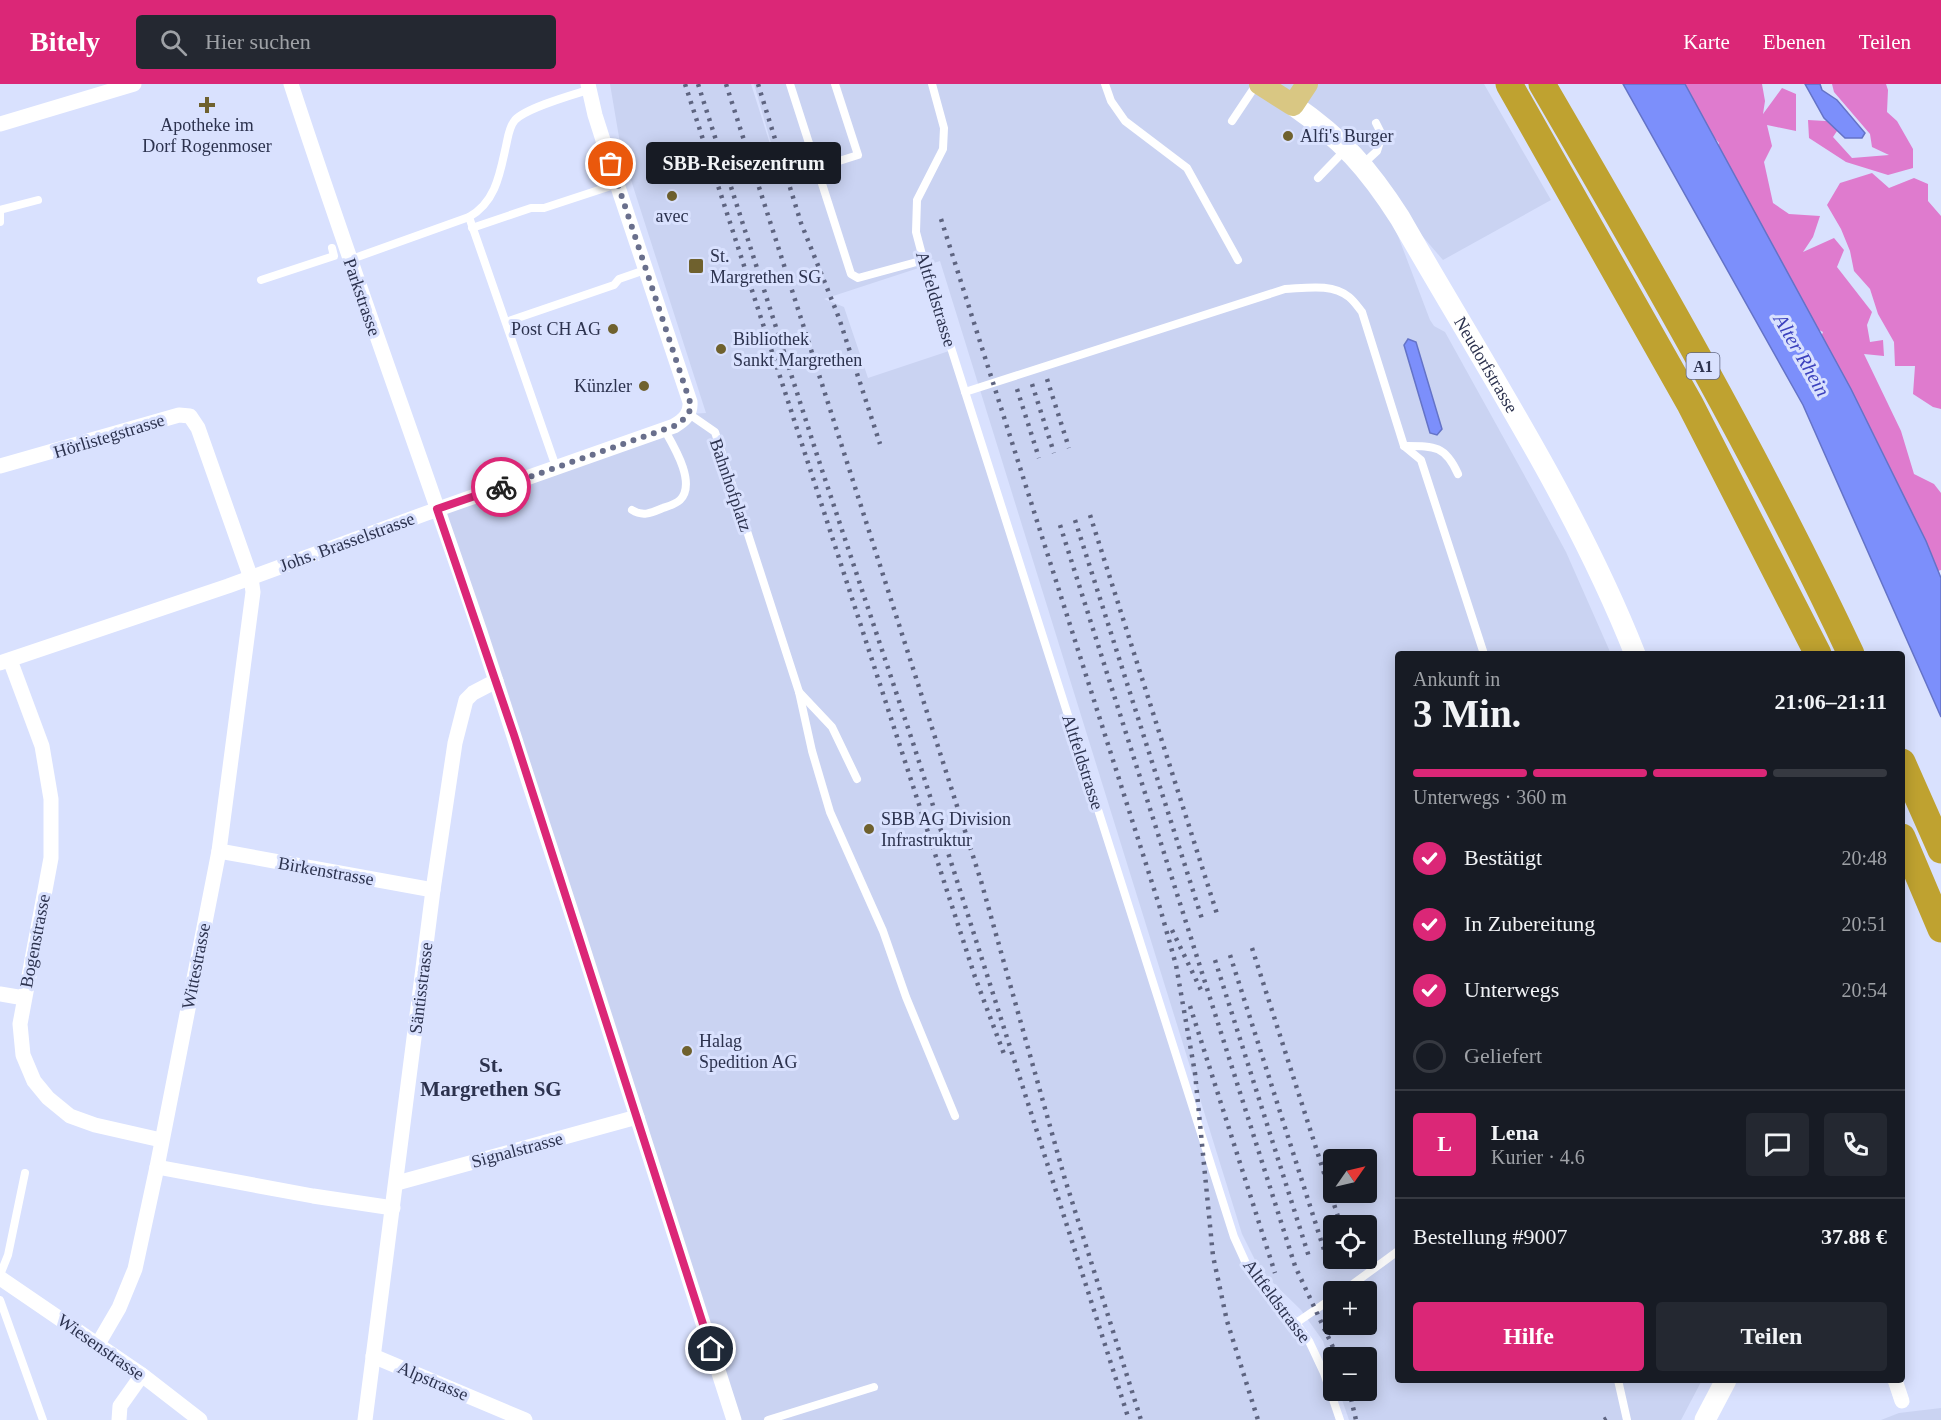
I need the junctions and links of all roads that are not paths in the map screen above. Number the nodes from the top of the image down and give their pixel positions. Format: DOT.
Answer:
graph roads {
  1 [pos="291,84"];
  2 [pos="790,84"];
  3 [pos="836,84"];
  4 [pos="932,84"];
  5 [pos="1105,84"];
  6 [pos="1259,84"];
  7 [pos="1307,84"];
  8 [pos="1509,84"];
  9 [pos="1542,84"];
  10 [pos="130,85"];
  11 [pos="588,87"];
  12 [pos="1293,105"];
  13 [pos="1232,121"];
  14 [pos="1376,123"];
  15 [pos="0,124"];
  16 [pos="1347,148"];
  17 [pos="1362,165"];
  18 [pos="817,168"];
  19 [pos="1318,178"];
  20 [pos="617,184"];
  21 [pos="38,200"];
  22 [pos="0,212"];
  23 [pos="469,217"];
  24 [pos="0,222"];
  25 [pos="472,228"];
  26 [pos="332,248"];
  27 [pos="349,260"];
  28 [pos="924,260"];
  29 [pos="1238,260"];
  30 [pos="645,270"];
  31 [pos="261,280"];
  32 [pos="506,322"];
  33 [pos="965,392"];
  34 [pos="689,414"];
  35 [pos="664,429"];
  36 [pos="1404,446"];
  37 [pos="0,466"];
  38 [pos="556,467"];
  39 [pos="1458,474"];
  40 [pos="437,509"];
  41 [pos="632,510"];
  42 [pos="251,578"];
  43 [pos="1483,651"];
  44 [pos="1634,651"];
  45 [pos="1816,651"];
  46 [pos="1850,651"];
  47 [pos="5,662"];
  48 [pos="496,681"];
  49 [pos="799,692"];
  50 [pos="1905,769"];
  51 [pos="857,779"];
  52 [pos="1905,844"];
  53 [pos="1941,850"];
  54 [pos="219,851"];
  55 [pos="433,890"];
  56 [pos="1941,929"];
  57 [pos="0,994"];
  58 [pos="24,998"];
  59 [pos="955,1116"];
  60 [pos="637,1117"];
  61 [pos="161,1140"];
  62 [pos="156,1167"];
  63 [pos="25,1173"];
  64 [pos="397,1183"];
  65 [pos="393,1208"];
  66 [pos="1395,1253"];
  67 [pos="0,1276"];
  68 [pos="1357,1281"];
  69 [pos="0,1300"];
  70 [pos="1323,1305"];
  71 [pos="1296,1323"];
  72 [pos="98,1344"];
  73 [pos="373,1356"];
  74 [pos="142,1375"];
  75 [pos="1619,1383"];
  76 [pos="1724,1383"];
  77 [pos="1896,1383"];
  78 [pos="874,1387"];
  79 [pos="1902,1401"];
  80 [pos="43,1420"];
  81 [pos="119,1420"];
  82 [pos="200,1420"];
  83 [pos="365,1420"];
  84 [pos="525,1420"];
  85 [pos="734,1420"];
  86 [pos="768,1420"];
  87 [pos="1340,1420"];
  88 [pos="1627,1420"];
  89 [pos="1705,1420"];
  1 -- 27 [label="street, Parkstrasse"];
  2 -- 18 [label="lane"];
  3 -- 18 [label="lane"];
  4 -- 28 [label="lane, Altfeldstrasse"];
  5 -- 29 [label="lane"];
  6 -- 12 [label="main road"];
  6 -- 13 [label="lane"];
  7 -- 12 [label="main road"];
  8 -- 45 [label="highway, A1"];
  9 -- 46 [label="highway, A1"];
  10 -- 15 [label="street"];
  11 -- 20 [label="street"];
  11 -- 23 [label="lane"];
  12 -- 16 [label="main road, Neudorfstrasse"];
  14 -- 17 [label="lane"];
  16 -- 17 [label="main road, Neudorfstrasse"];
  16 -- 19 [label="lane"];
  17 -- 44 [label="main road, Neudorfstrasse"];
  18 -- 28 [label="lane"];
  20 -- 25 [label="lane"];
  20 -- 30 [label="street"];
  21 -- 22 [label="lane"];
  22 -- 24 [label="lane"];
  23 -- 25 [label="lane"];
  23 -- 27 [label="lane"];
  25 -- 32 [label="lane"];
  26 -- 31 [label="lane"];
  27 -- 40 [label="street, Parkstrasse"];
  28 -- 33 [label="lane, Altfeldstrasse"];
  30 -- 32 [label="lane"];
  30 -- 34 [label="street"];
  32 -- 38 [label="lane"];
  33 -- 36 [label="lane"];
  33 -- 71 [label="lane, Altfeldstrasse"];
  34 -- 35 [label="street, Johs. Brasselstrasse"];
  34 -- 49 [label="lane, Bahnhofplatz"];
  35 -- 38 [label="street, Johs. Brasselstrasse"];
  35 -- 41 [label="lane"];
  36 -- 39 [label="lane"];
  36 -- 43 [label="lane"];
  37 -- 42 [label="street, Hörlistegstrasse"];
  38 -- 40 [label="street, Johs. Brasselstrasse"];
  40 -- 42 [label="street, Johs. Brasselstrasse"];
  40 -- 48 [label="street, Parkstrasse"];
  42 -- 47 [label="street, Johs. Brasselstrasse"];
  42 -- 54 [label="street, Wittestrasse"];
  47 -- 58 [label="street, Bogenstrasse"];
  48 -- 55 [label="street, Säntisstrasse"];
  48 -- 60 [label="street, Parkstrasse"];
  49 -- 51 [label="lane, Bahnhofplatz"];
  49 -- 59 [label="lane"];
  50 -- 53 [label="highway"];
  52 -- 56 [label="highway"];
  54 -- 55 [label="street, Birkenstrasse"];
  54 -- 61 [label="street, Wittestrasse"];
  55 -- 64 [label="street, Säntisstrasse"];
  57 -- 58 [label="street"];
  58 -- 61 [label="street, Bogenstrasse"];
  60 -- 64 [label="street, Signalstrasse"];
  60 -- 85 [label="street, Parkstrasse"];
  61 -- 62 [label="street, Wittestrasse"];
  62 -- 65 [label="street"];
  62 -- 72 [label="street, Wittestrasse"];
  63 -- 67 [label="lane"];
  64 -- 65 [label="street, Säntisstrasse"];
  65 -- 73 [label="street, Säntisstrasse"];
  66 -- 68 [label="lane"];
  67 -- 72 [label="street, Wiesenstrasse"];
  69 -- 80 [label="lane"];
  70 -- 71 [label="lane"];
  71 -- 87 [label="lane, Altfeldstrasse"];
  72 -- 74 [label="street, Wiesenstrasse"];
  73 -- 83 [label="street, Säntisstrasse"];
  73 -- 84 [label="street, Alpstrasse"];
  74 -- 81 [label="street"];
  74 -- 82 [label="street, Wiesenstrasse"];
  75 -- 88 [label="lane"];
  76 -- 89 [label="main road"];
  77 -- 79 [label="street"];
  78 -- 86 [label="lane"];
}
